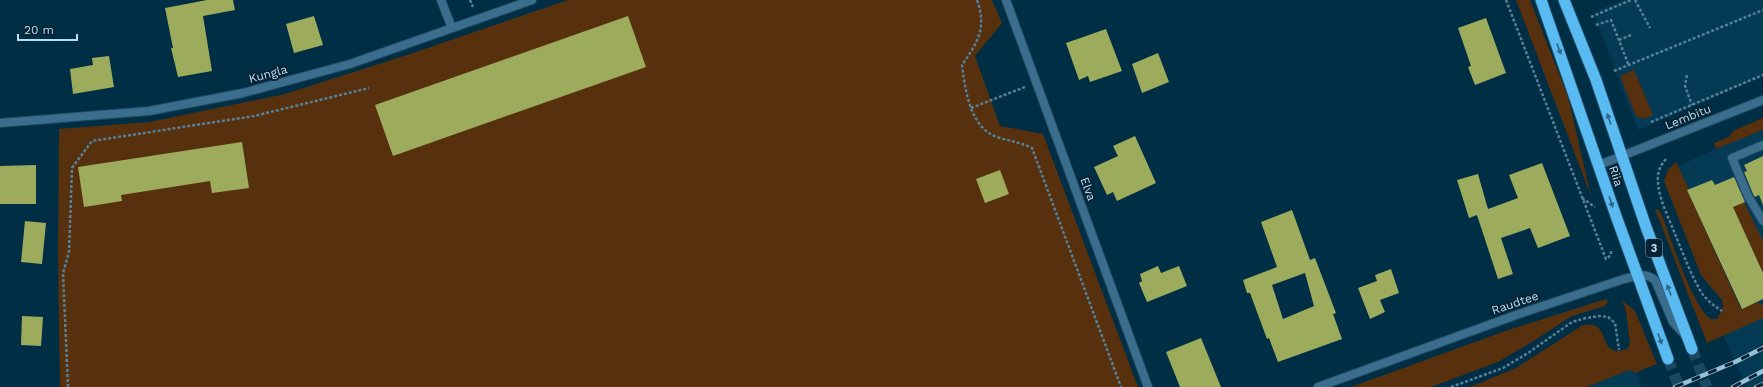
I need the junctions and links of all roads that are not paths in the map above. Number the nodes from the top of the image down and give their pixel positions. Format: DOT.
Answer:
graph roads {
  1 [pos="441,0"];
  2 [pos="532,0"];
  3 [pos="1006,0"];
  4 [pos="1541,0"];
  5 [pos="1564,0"];
  6 [pos="512,3"];
  7 [pos="452,28"];
  8 [pos="1763,100"];
  9 [pos="0,123"];
  10 [pos="1763,145"];
  11 [pos="1622,156"];
  12 [pos="1599,165"];
  13 [pos="1763,221"];
  14 [pos="1637,276"];
  15 [pos="1690,344"];
  16 [pos="1668,359"];
  17 [pos="1148,387"];
  18 [pos="1318,387"];
  1 -- 7 [label="street"];
  2 -- 6 [label="street, Kungla"];
  3 -- 17 [label="street, Elva"];
  4 -- 12 [label="highway, Riia / 3, one-way"];
  11 -- 5 [label="highway, Riia / 3, one-way"];
  6 -- 7 [label="street, Kungla"];
  7 -- 9 [label="street, Kungla"];
  8 -- 11 [label="street, Lembitu"];
  10 -- 13 [label="street"];
  11 -- 12 [label="street, Lembitu"];
  15 -- 11 [label="highway, Riia / 3, one-way"];
  12 -- 14 [label="highway, Riia / 3, one-way"];
  14 -- 15 [label="street"];
  14 -- 16 [label="highway, Riia / 3, one-way"];
  14 -- 18 [label="street, Raudtee"];
}
